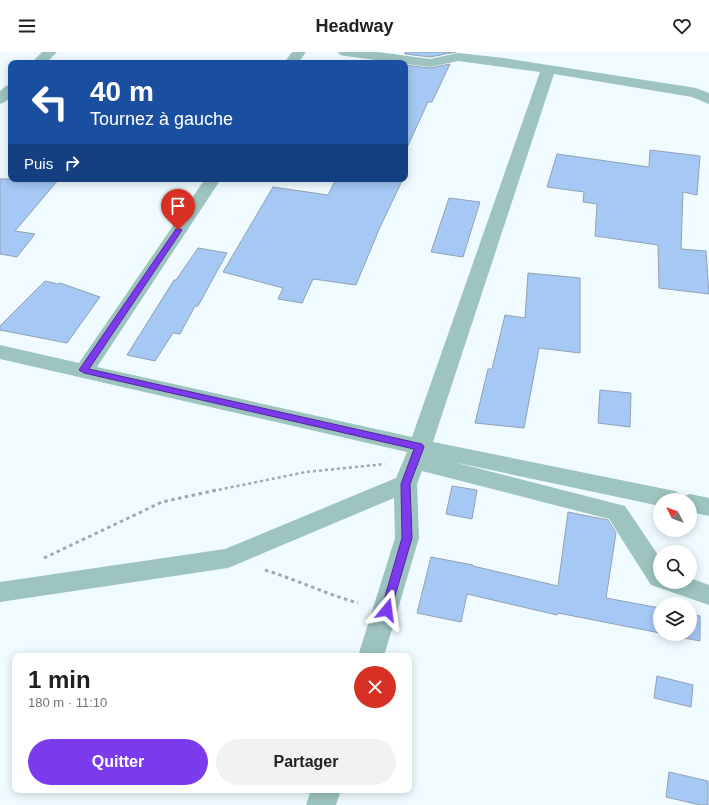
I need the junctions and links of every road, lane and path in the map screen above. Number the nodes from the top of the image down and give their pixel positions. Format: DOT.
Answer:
graph roads {
  1 [pos="50,52"];
  2 [pos="345,52"];
  3 [pos="477,52"];
  4 [pos="41,60"];
  5 [pos="407,60"];
  6 [pos="408,60"];
  7 [pos="504,62"];
  8 [pos="548,70"];
  9 [pos="709,81"];
  10 [pos="8,92"];
  11 [pos="702,96"];
  12 [pos="0,99"];
  13 [pos="211,182"];
  14 [pos="0,352"];
  15 [pos="84,370"];
  16 [pos="417,454"];
  17 [pos="405,484"];
  18 [pos="653,496"];
  19 [pos="697,504"];
  20 [pos="709,507"];
  21 [pos="228,558"];
  22 [pos="42,559"];
  23 [pos="653,567"];
  24 [pos="691,589"];
  25 [pos="0,592"];
  26 [pos="709,595"];
  27 [pos="387,610"];
  28 [pos="372,653"];
  29 [pos="325,793"];
  30 [pos="321,805"];
  1 -- 4 [label="street"];
  2 -- 5 [label="street"];
  3 -- 7 [label="street"];
  6 -- 7 [label="street"];
  7 -- 8 [label="street"];
  8 -- 11 [label="street"];
  8 -- 16 [label="street"];
  9 -- 11 [label="street"];
  10 -- 12 [label="street"];
  13 -- 15 [label="street"];
  14 -- 15 [label="street"];
  15 -- 16 [label="street"];
  16 -- 17 [label="street"];
  16 -- 18 [label="street"];
  16 -- 22 [label="path"];
  16 -- 23 [label="street"];
  17 -- 21 [label="street"];
  17 -- 27 [label="street"];
  19 -- 20 [label="street"];
  21 -- 25 [label="street"];
  21 -- 27 [label="path"];
  24 -- 26 [label="street"];
  27 -- 28 [label="street"];
  29 -- 30 [label="street"];
}
